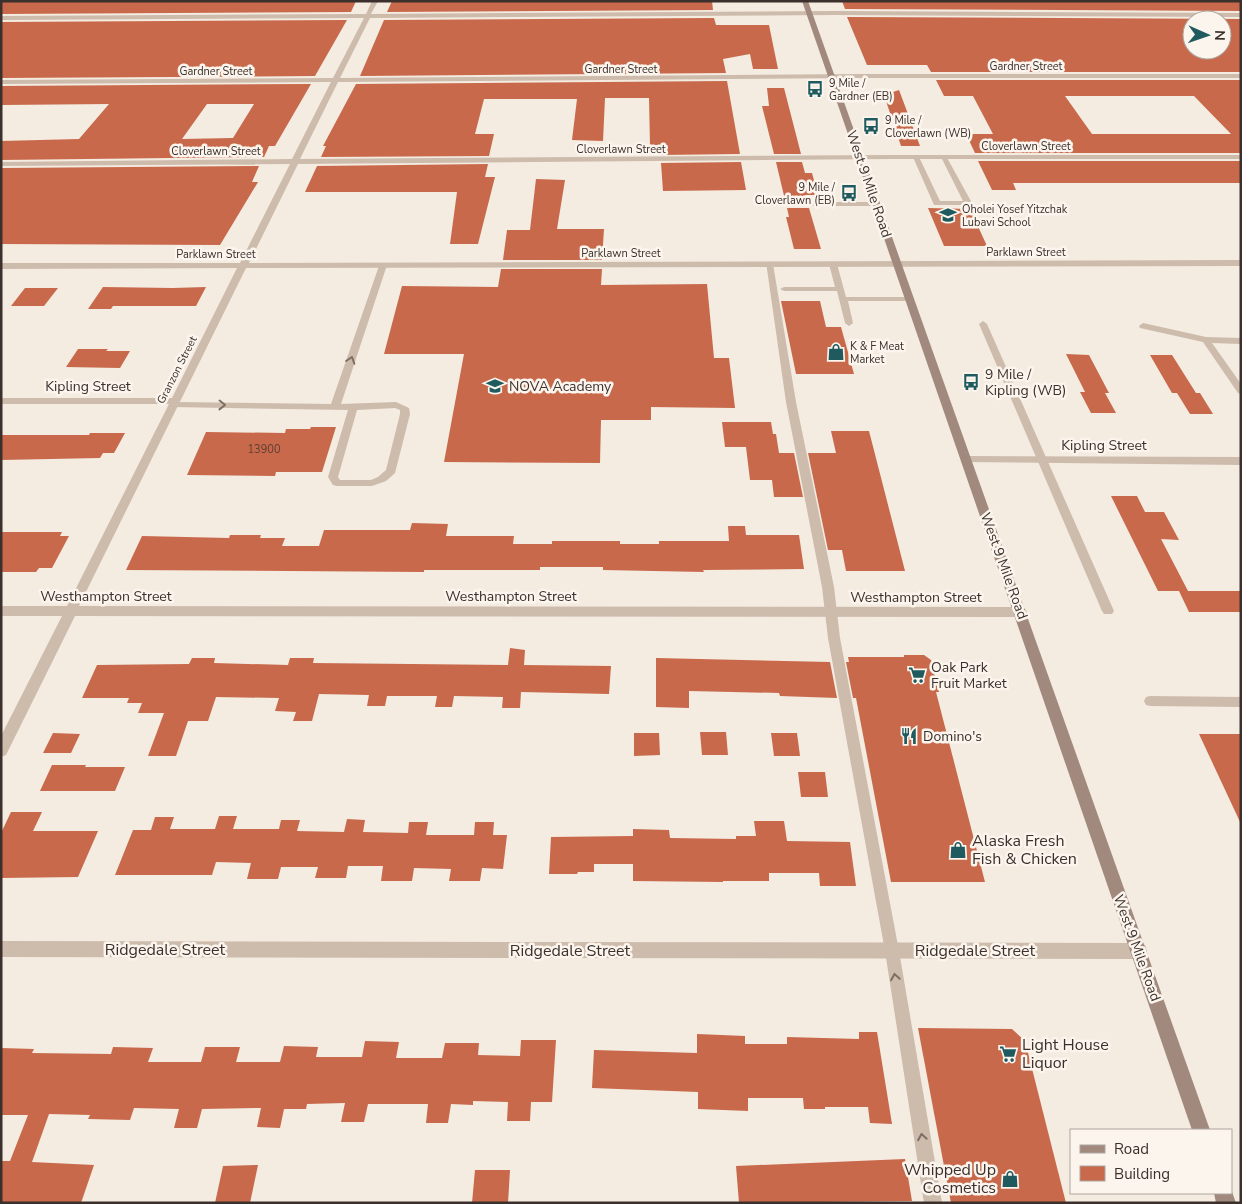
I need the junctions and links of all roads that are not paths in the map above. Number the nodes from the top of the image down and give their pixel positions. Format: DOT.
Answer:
graph roads {
  1 [pos="375,1"];
  2 [pos="805,1"];
  3 [pos="810,14"];
  4 [pos="368,16"];
  5 [pos="1241,16"];
  6 [pos="1,18"];
  7 [pos="1241,76"];
  8 [pos="832,77"];
  9 [pos="336,80"];
  10 [pos="1,82"];
  11 [pos="916,157"];
  12 [pos="944,157"];
  13 [pos="1241,157"];
  14 [pos="861,158"];
  15 [pos="295,162"];
  16 [pos="1,164"];
  17 [pos="764,204"];
  18 [pos="876,204"];
  19 [pos="897,263"];
  20 [pos="1241,263"];
  21 [pos="769,264"];
  22 [pos="833,264"];
  23 [pos="243,265"];
  24 [pos="382,265"];
  25 [pos="1,266"];
  26 [pos="784,289"];
  27 [pos="840,289"];
  28 [pos="843,299"];
  29 [pos="910,299"];
  30 [pos="849,323"];
  31 [pos="983,324"];
  32 [pos="1142,326"];
  33 [pos="1206,340"];
  34 [pos="1241,341"];
  35 [pos="1241,391"];
  36 [pos="1,401"];
  37 [pos="175,403"];
  38 [pos="335,407"];
  39 [pos="353,407"];
  40 [pos="967,460"];
  41 [pos="1043,460"];
  42 [pos="1241,461"];
  43 [pos="1,611"];
  44 [pos="71,611"];
  45 [pos="1108,611"];
  46 [pos="831,612"];
  47 [pos="1020,612"];
  48 [pos="1150,701"];
  49 [pos="1241,702"];
  50 [pos="1,751"];
  51 [pos="1,949"];
  52 [pos="892,951"];
  53 [pos="1138,951"];
  54 [pos="1201,1129"];
  55 [pos="933,1203"];
  1 -- 4 [label="street, Granzon Street"];
  2 -- 3 [label="main road, West 9 Mile Road"];
  3 -- 4 [label="street"];
  3 -- 5 [label="street"];
  3 -- 8 [label="main road, West 9 Mile Road"];
  4 -- 6 [label="street"];
  4 -- 9 [label="street, Granzon Street"];
  7 -- 8 [label="street, Gardner Street"];
  8 -- 9 [label="street, Gardner Street"];
  8 -- 14 [label="main road, West 9 Mile Road"];
  9 -- 10 [label="street, Gardner Street"];
  9 -- 15 [label="street, Granzon Street"];
  11 -- 12 [label="street, Cloverlawn Street"];
  11 -- 12 [label="lane"];
  11 -- 14 [label="street, Cloverlawn Street"];
  12 -- 13 [label="street, Cloverlawn Street"];
  14 -- 15 [label="street, Cloverlawn Street"];
  14 -- 18 [label="main road, West 9 Mile Road"];
  15 -- 16 [label="street, Cloverlawn Street"];
  15 -- 23 [label="street, Granzon Street"];
  17 -- 18 [label="lane"];
  18 -- 19 [label="main road, West 9 Mile Road"];
  19 -- 20 [label="street, Parklawn Street"];
  19 -- 22 [label="street, Parklawn Street"];
  19 -- 29 [label="main road, West 9 Mile Road"];
  21 -- 22 [label="street, Parklawn Street"];
  21 -- 24 [label="street, Parklawn Street"];
  21 -- 46 [label="lane"];
  22 -- 27 [label="lane"];
  23 -- 24 [label="street, Parklawn Street"];
  23 -- 25 [label="street, Parklawn Street"];
  23 -- 37 [label="street, Granzon Street"];
  38 -- 24 [label="lane, one-way"];
  26 -- 27 [label="lane"];
  27 -- 28 [label="lane"];
  28 -- 29 [label="lane"];
  28 -- 30 [label="lane"];
  29 -- 40 [label="main road, West 9 Mile Road"];
  31 -- 41 [label="lane"];
  32 -- 33 [label="lane"];
  33 -- 34 [label="lane"];
  33 -- 35 [label="lane"];
  36 -- 37 [label="street, Kipling Street"];
  37 -- 38 [label="lane, one-way"];
  37 -- 44 [label="street, Granzon Street"];
  38 -- 39 [label="lane"];
  39 -- 39 [label="lane"];
  40 -- 41 [label="street, Kipling Street"];
  40 -- 47 [label="main road, West 9 Mile Road"];
  41 -- 42 [label="street, Kipling Street"];
  41 -- 45 [label="lane"];
  43 -- 44 [label="street, Westhampton Street"];
  44 -- 46 [label="street, Westhampton Street"];
  44 -- 50 [label="street, Granzon Street"];
  46 -- 47 [label="street, Westhampton Street"];
  46 -- 52 [label="lane"];
  47 -- 53 [label="main road, West 9 Mile Road"];
  48 -- 49 [label="lane"];
  51 -- 52 [label="street, Ridgedale Street"];
  52 -- 53 [label="street, Ridgedale Street"];
  55 -- 52 [label="lane, one-way"];
  53 -- 54 [label="main road, West 9 Mile Road"];
}
